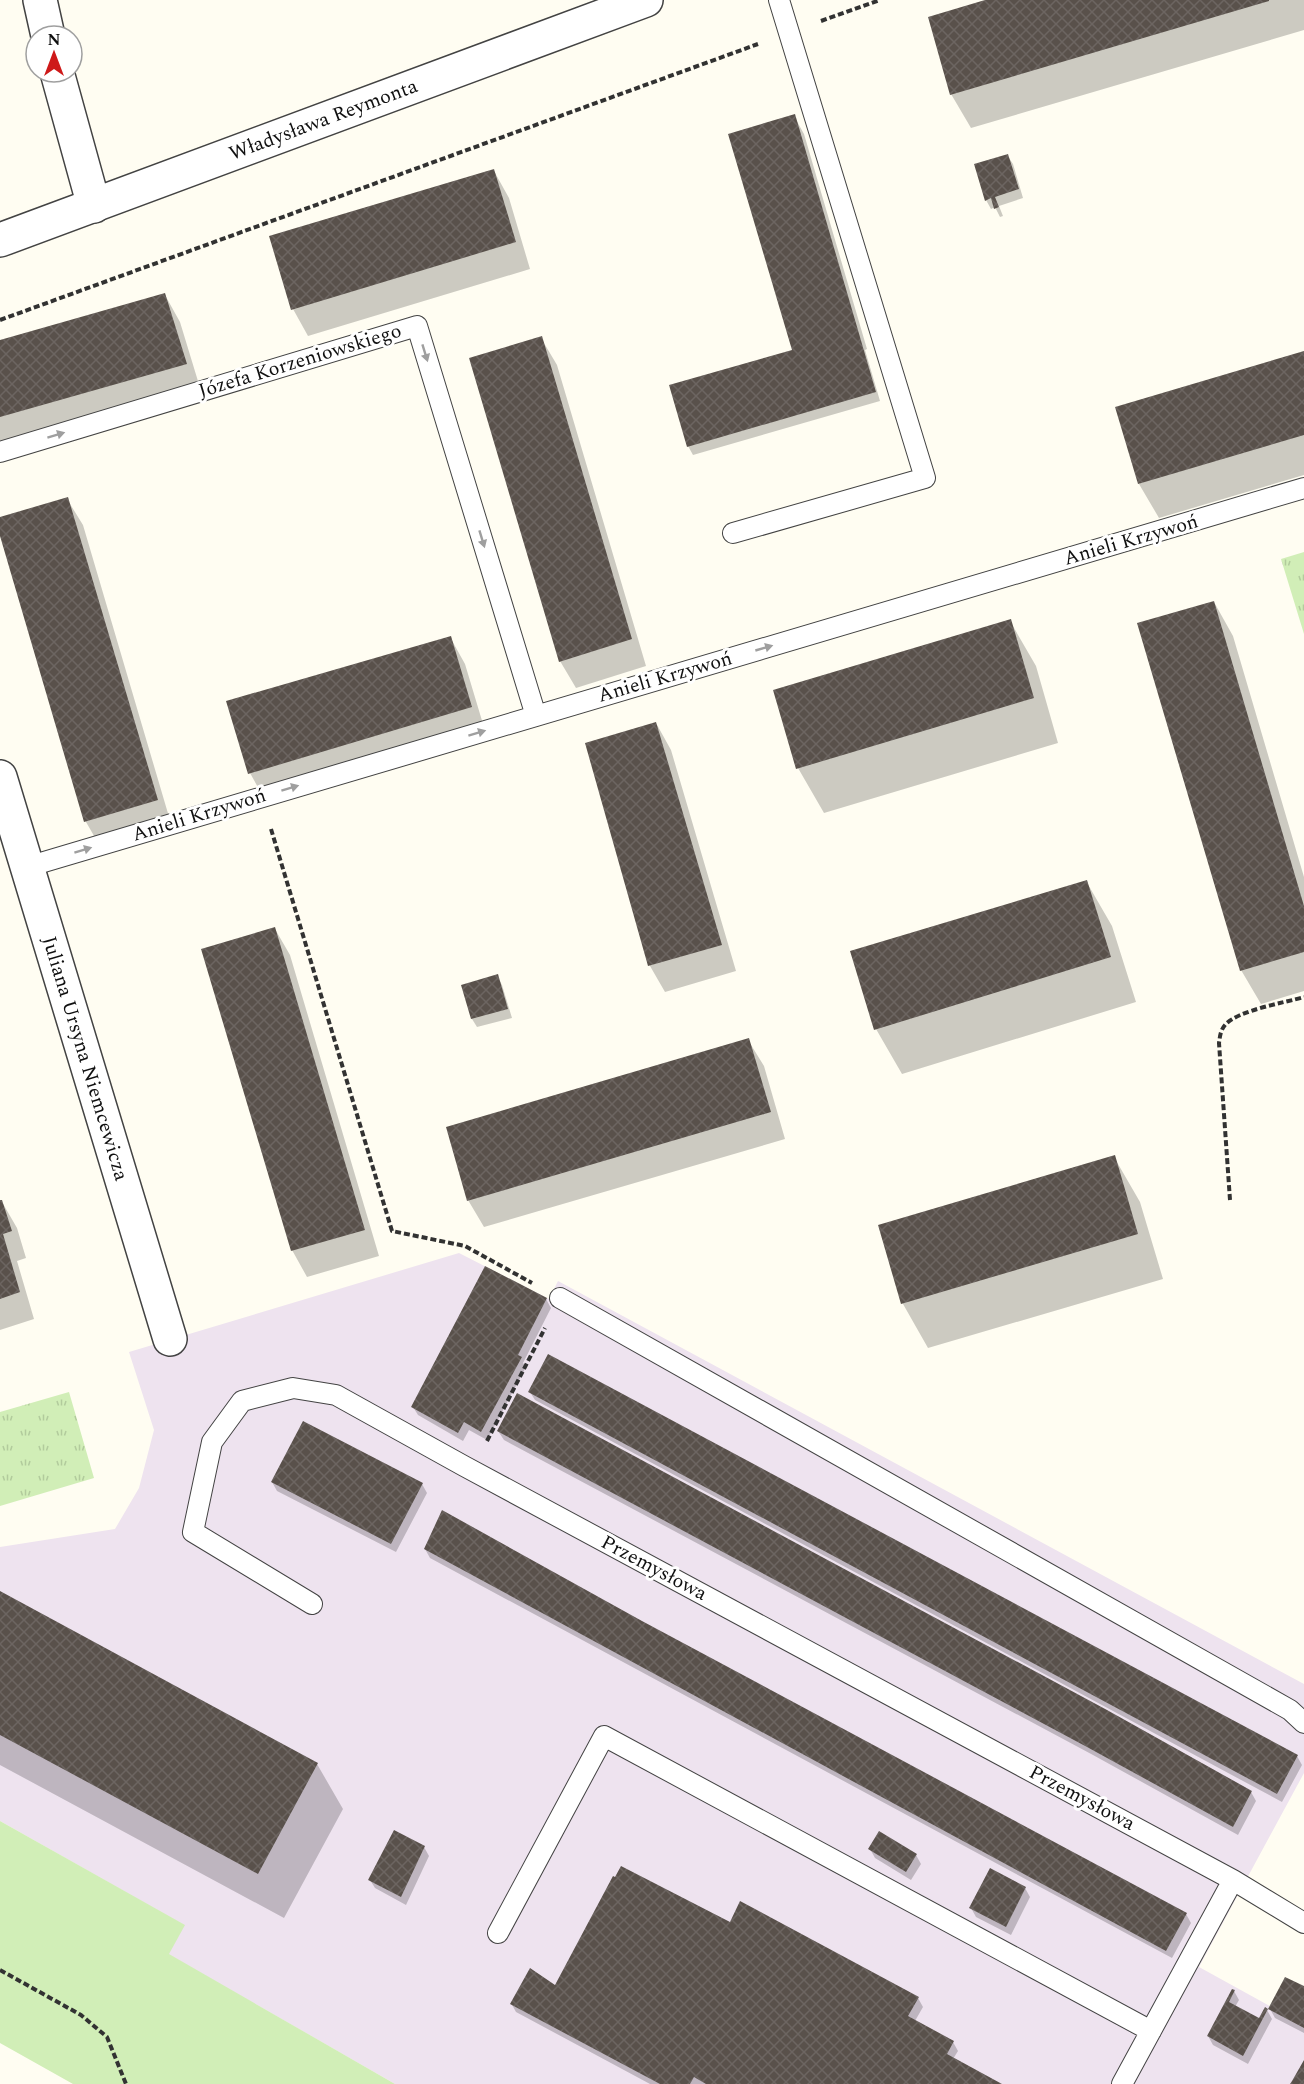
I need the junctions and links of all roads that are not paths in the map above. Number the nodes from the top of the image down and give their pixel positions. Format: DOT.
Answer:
graph roads {
  1 [pos="40,0"];
  2 [pos="646,0"];
  3 [pos="779,0"];
  4 [pos="45,24"];
  5 [pos="60,84"];
  6 [pos="94,206"];
  7 [pos="0,240"];
  8 [pos="0,452"];
  9 [pos="1304,488"];
  10 [pos="733,534"];
  11 [pos="536,716"];
  12 [pos="0,777"];
  13 [pos="27,867"];
  14 [pos="560,1298"];
  15 [pos="170,1339"];
  16 [pos="312,1604"];
  17 [pos="1304,1723"];
  18 [pos="1233,1880"];
  19 [pos="1304,1923"];
  20 [pos="498,1933"];
  21 [pos="1151,2031"];
  22 [pos="1122,2084"];
  1 -- 4 [label="street"];
  2 -- 6 [label="street, Władysława Reymonta"];
  3 -- 10 [label="lane"];
  5 -- 6 [label="street"];
  6 -- 7 [label="street, Władysława Reymonta"];
  8 -- 11 [label="lane, Józefa Korzeniowskiego, one-way"];
  11 -- 9 [label="lane, Anieli Krzywoń, one-way"];
  13 -- 11 [label="lane, Anieli Krzywoń, one-way"];
  12 -- 13 [label="street, Juliana Ursyna Niemcewicza"];
  13 -- 15 [label="street, Juliana Ursyna Niemcewicza"];
  14 -- 17 [label="lane"];
  16 -- 18 [label="lane, Przemysłowa"];
  18 -- 19 [label="lane, Przemysłowa"];
  18 -- 21 [label="lane"];
  20 -- 21 [label="lane"];
  21 -- 22 [label="lane"];
}
